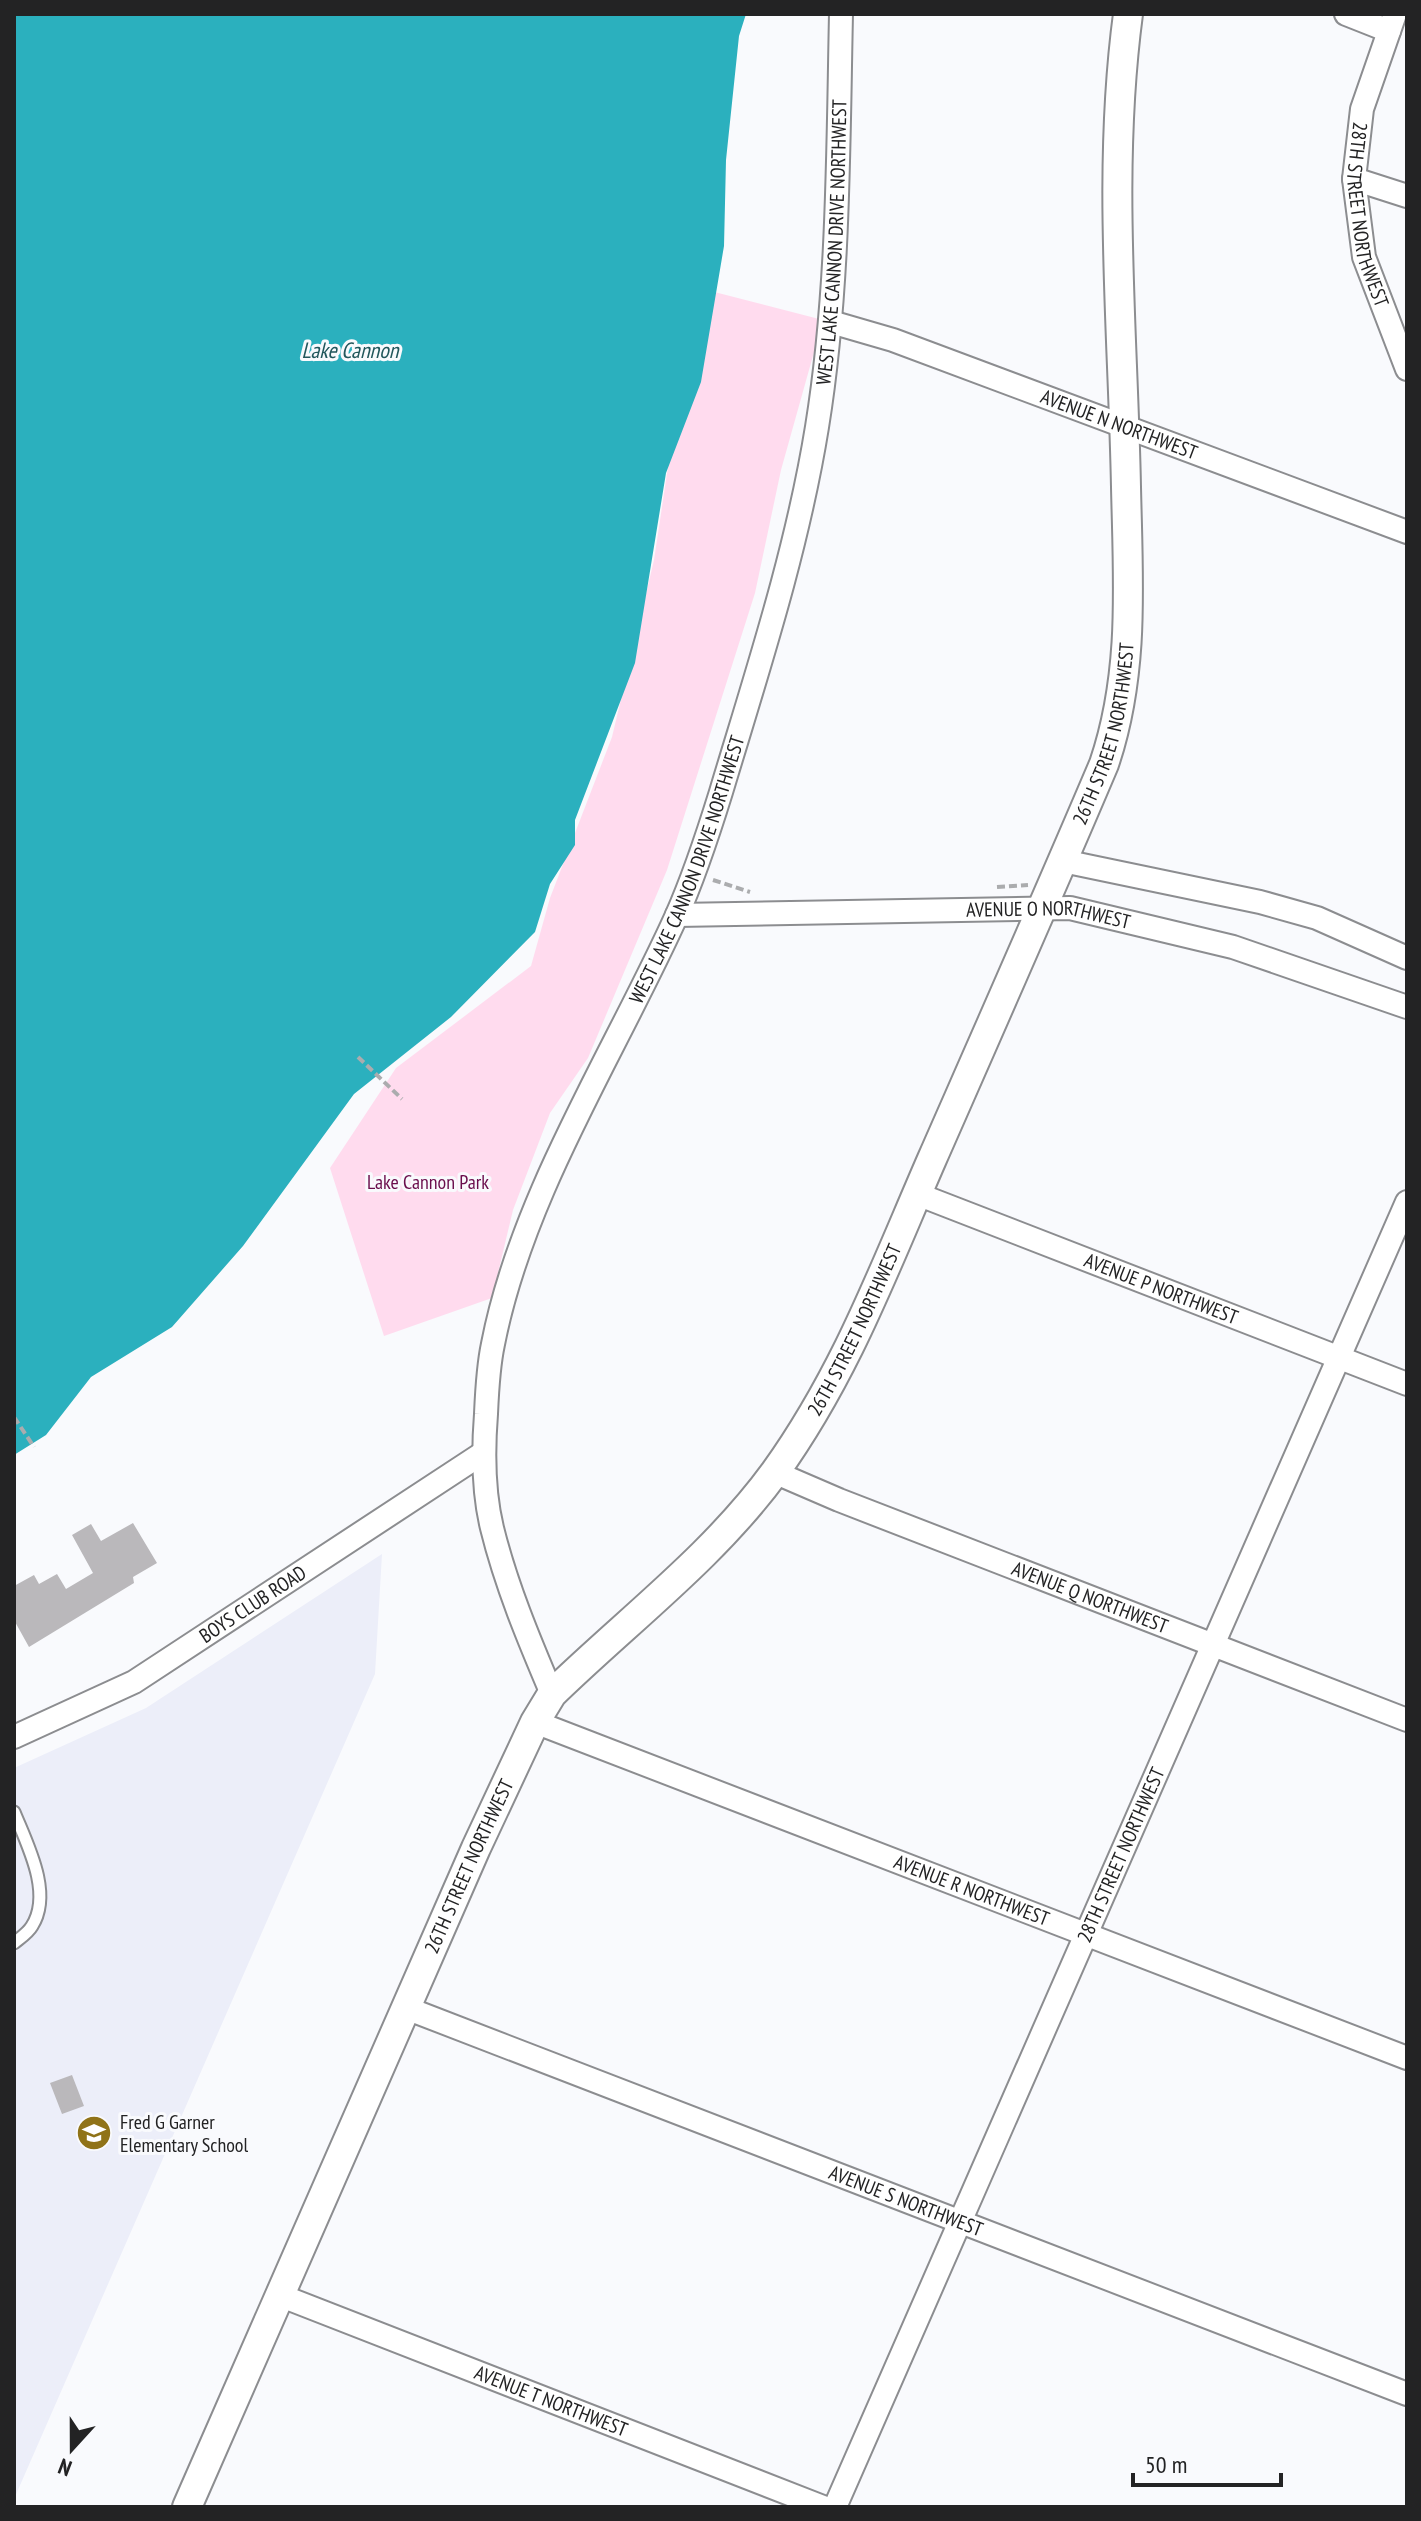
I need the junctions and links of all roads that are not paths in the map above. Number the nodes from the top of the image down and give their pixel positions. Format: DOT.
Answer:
graph roads {
  1 [pos="841,14"];
  2 [pos="1128,14"];
  3 [pos="1346,14"];
  4 [pos="1392,22"];
  5 [pos="1354,179"];
  6 [pos="1407,196"];
  7 [pos="831,322"];
  8 [pos="1407,369"];
  9 [pos="1125,428"];
  10 [pos="1407,532"];
  11 [pos="1063,861"];
  12 [pos="1042,908"];
  13 [pos="677,915"];
  14 [pos="1407,958"];
  15 [pos="1407,1007"];
  16 [pos="917,1194"];
  17 [pos="1407,1202"];
  18 [pos="1339,1358"];
  19 [pos="1407,1384"];
  20 [pos="483,1453"];
  21 [pos="774,1472"];
  22 [pos="1214,1644"];
  23 [pos="552,1694"];
  24 [pos="1407,1720"];
  25 [pos="535,1722"];
  26 [pos="14,1737"];
  27 [pos="14,1812"];
  28 [pos="1086,1936"];
  29 [pos="14,1943"];
  30 [pos="406,2008"];
  31 [pos="1407,2058"];
  32 [pos="961,2222"];
  33 [pos="279,2295"];
  34 [pos="1407,2394"];
  35 [pos="187,2507"];
  36 [pos="823,2507"];
  37 [pos="835,2507"];
  1 -- 7 [label="street, WEST LAKE CANNON DRIVE NORTHWEST"];
  2 -- 9 [label="street, 26TH STREET NORTHWEST"];
  3 -- 4 [label="street"];
  4 -- 5 [label="street, 28TH STREET NORTHWEST"];
  5 -- 6 [label="street"];
  5 -- 8 [label="street, 28TH STREET NORTHWEST"];
  7 -- 9 [label="street, AVENUE N NORTHWEST"];
  7 -- 13 [label="street, WEST LAKE CANNON DRIVE NORTHWEST"];
  9 -- 10 [label="street, AVENUE N NORTHWEST"];
  9 -- 11 [label="street, 26TH STREET NORTHWEST"];
  11 -- 12 [label="street, 26TH STREET NORTHWEST"];
  11 -- 14 [label="street"];
  12 -- 13 [label="street, AVENUE O NORTHWEST"];
  12 -- 15 [label="street, AVENUE O NORTHWEST"];
  12 -- 16 [label="street, 26TH STREET NORTHWEST"];
  13 -- 20 [label="street, WEST LAKE CANNON DRIVE NORTHWEST"];
  16 -- 18 [label="street, AVENUE P NORTHWEST"];
  16 -- 21 [label="street, 26TH STREET NORTHWEST"];
  17 -- 18 [label="street, 28TH STREET NORTHWEST"];
  18 -- 19 [label="street, AVENUE P NORTHWEST"];
  18 -- 22 [label="street, 28TH STREET NORTHWEST"];
  20 -- 23 [label="street, WEST LAKE CANNON DRIVE NORTHWEST"];
  20 -- 26 [label="street, BOYS CLUB ROAD"];
  21 -- 22 [label="street, AVENUE Q NORTHWEST"];
  21 -- 23 [label="street, 26TH STREET NORTHWEST"];
  22 -- 24 [label="street, AVENUE Q NORTHWEST"];
  22 -- 28 [label="street, 28TH STREET NORTHWEST"];
  23 -- 25 [label="street, 26TH STREET NORTHWEST"];
  25 -- 28 [label="street, AVENUE R NORTHWEST"];
  25 -- 30 [label="street, 26TH STREET NORTHWEST"];
  27 -- 29 [label="lane"];
  28 -- 31 [label="street, AVENUE R NORTHWEST"];
  28 -- 32 [label="street, 28TH STREET NORTHWEST"];
  30 -- 32 [label="street, AVENUE S NORTHWEST"];
  30 -- 33 [label="street, 26TH STREET NORTHWEST"];
  32 -- 34 [label="street, AVENUE S NORTHWEST"];
  32 -- 37 [label="street, 28TH STREET NORTHWEST"];
  33 -- 35 [label="street, 26TH STREET NORTHWEST"];
  33 -- 36 [label="street, AVENUE T NORTHWEST"];
}
